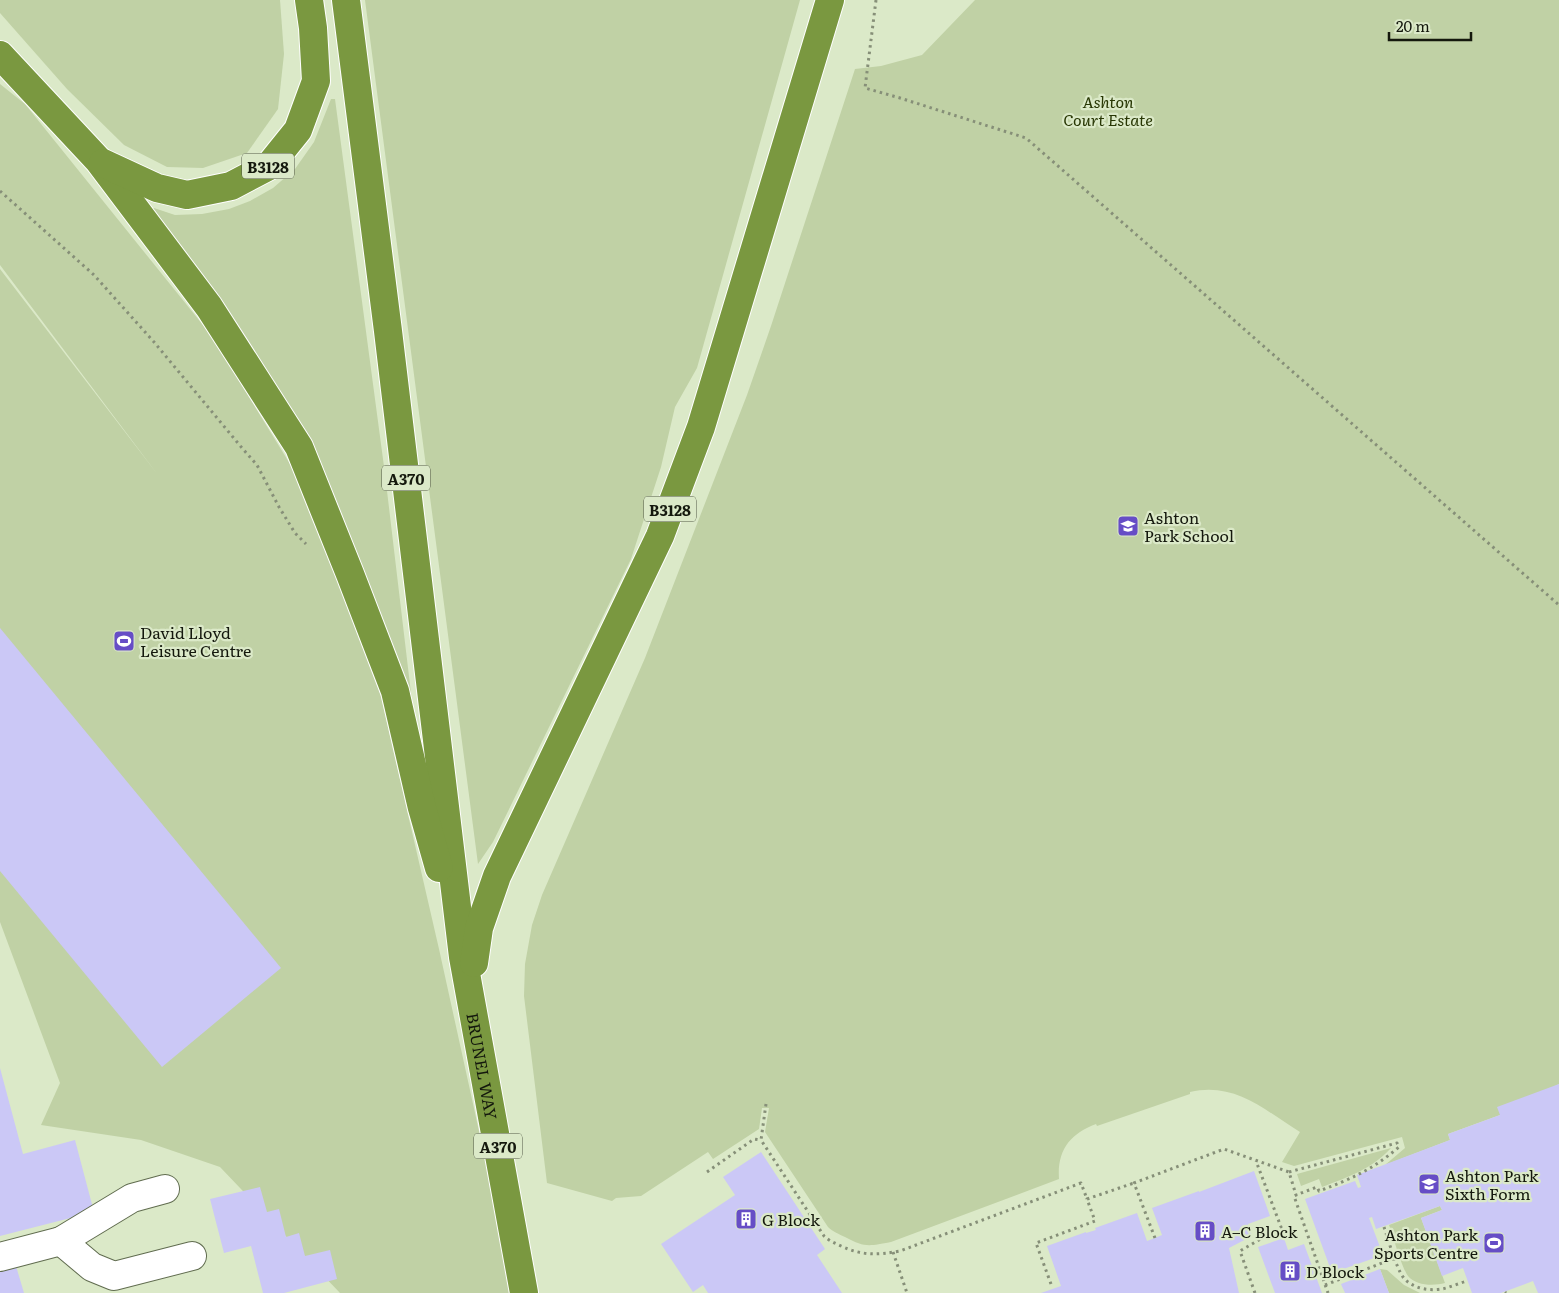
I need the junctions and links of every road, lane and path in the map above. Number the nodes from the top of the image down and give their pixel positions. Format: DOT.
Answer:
graph roads {
  1 [pos="309,0"];
  2 [pos="346,0"];
  3 [pos="830,0"];
  4 [pos="876,0"];
  5 [pos="0,55"];
  6 [pos="99,161"];
  7 [pos="0,192"];
  8 [pos="309,547"];
  9 [pos="1559,605"];
  10 [pos="463,956"];
  11 [pos="472,1000"];
  12 [pos="766,1104"];
  13 [pos="761,1140"];
  14 [pos="1256,1160"];
  15 [pos="707,1172"];
  16 [pos="1289,1172"];
  17 [pos="1134,1183"];
  18 [pos="165,1189"];
  19 [pos="1296,1195"];
  20 [pos="1087,1199"];
  21 [pos="1384,1227"];
  22 [pos="1155,1238"];
  23 [pos="61,1241"];
  24 [pos="893,1252"];
  25 [pos="192,1256"];
  26 [pos="0,1257"];
  27 [pos="1395,1258"];
  28 [pos="1467,1280"];
  29 [pos="1051,1284"];
  30 [pos="1325,1285"];
  31 [pos="1449,1287"];
  32 [pos="524,1293"];
  33 [pos="907,1293"];
  34 [pos="1255,1293"];
  35 [pos="1328,1293"];
  36 [pos="1451,1293"];
  1 -- 6 [label="highway, B3128"];
  2 -- 10 [label="highway, A370"];
  3 -- 11 [label="highway, B3128"];
  4 -- 9 [label="path"];
  5 -- 6 [label="highway, B3128"];
  6 -- 10 [label="highway, B3128"];
  7 -- 8 [label="path"];
  10 -- 11 [label="highway, BRUNEL WAY / A370"];
  11 -- 32 [label="highway, BRUNEL WAY / A370"];
  12 -- 13 [label="path"];
  13 -- 15 [label="path"];
  13 -- 24 [label="path"];
  14 -- 16 [label="path"];
  14 -- 17 [label="path"];
  14 -- 34 [label="path"];
  16 -- 19 [label="path"];
  16 -- 19 [label="path"];
  17 -- 20 [label="path"];
  17 -- 22 [label="path"];
  18 -- 23 [label="lane"];
  19 -- 30 [label="path"];
  20 -- 24 [label="path"];
  20 -- 29 [label="path"];
  21 -- 27 [label="path"];
  23 -- 25 [label="lane"];
  23 -- 26 [label="lane"];
  24 -- 33 [label="path"];
  27 -- 30 [label="path"];
  27 -- 31 [label="path"];
  28 -- 31 [label="path"];
  30 -- 35 [label="path"];
  31 -- 36 [label="path"];
}
